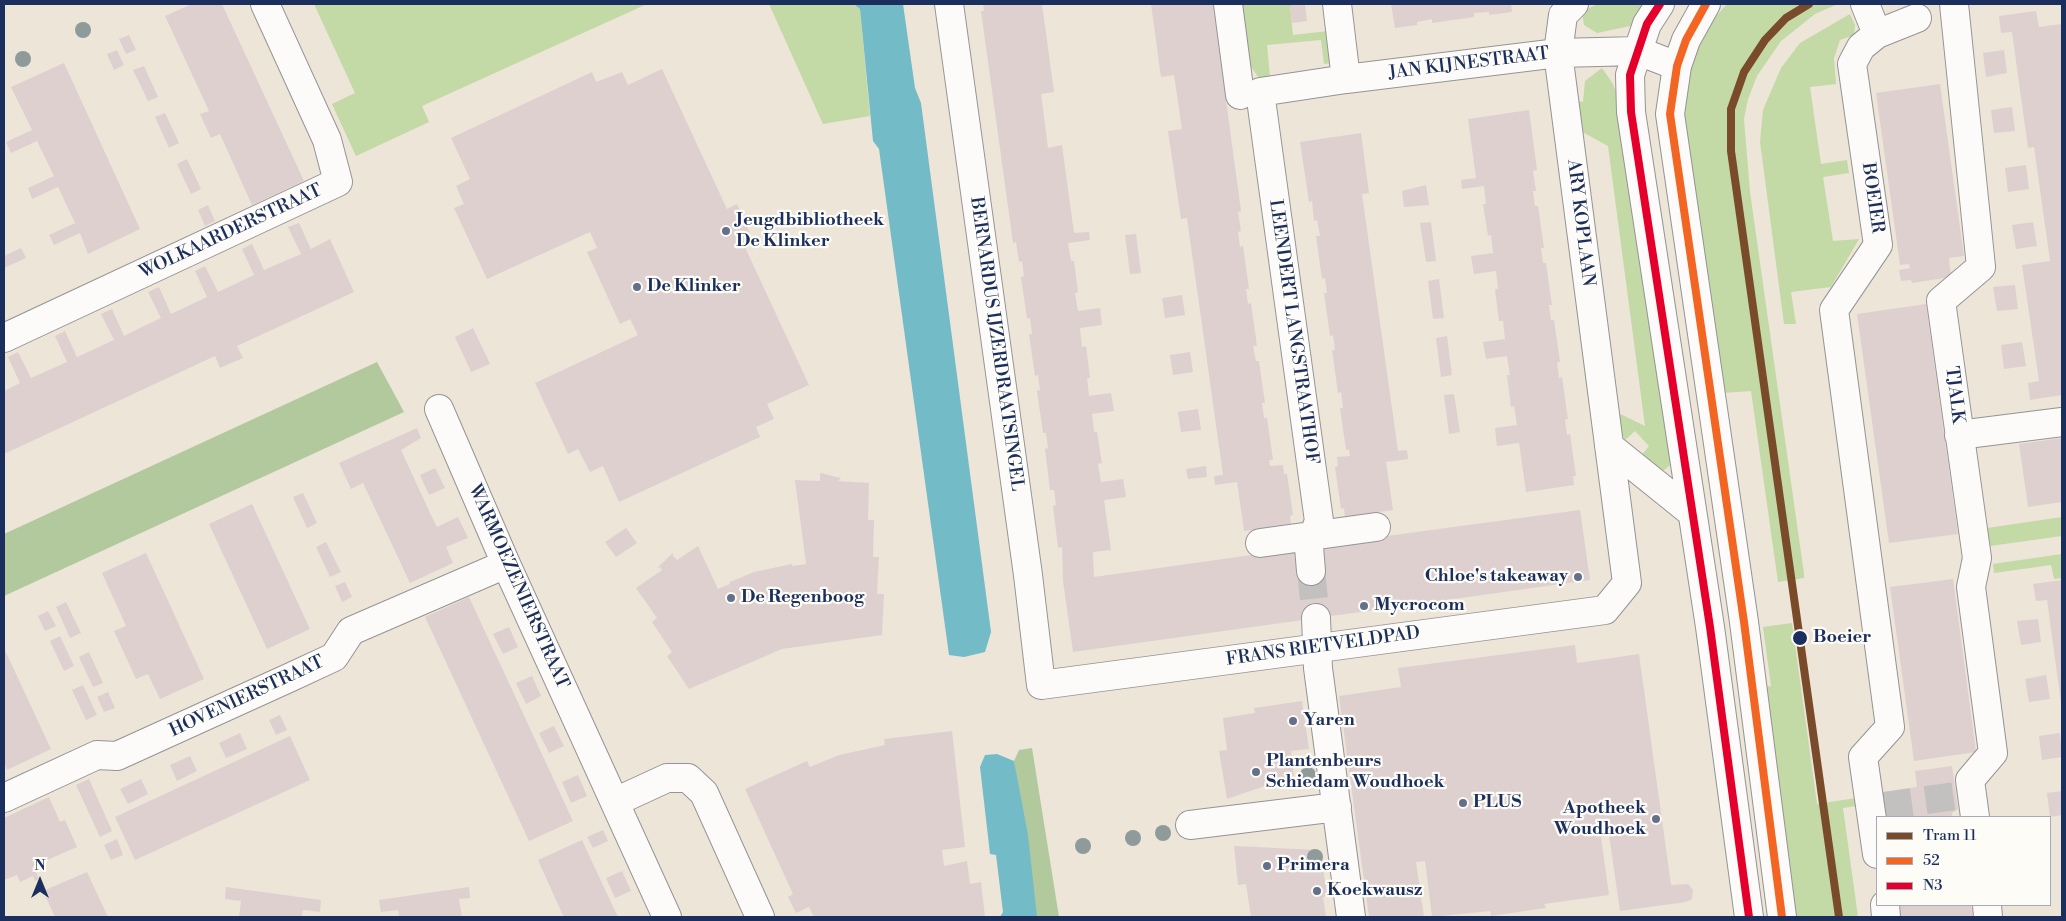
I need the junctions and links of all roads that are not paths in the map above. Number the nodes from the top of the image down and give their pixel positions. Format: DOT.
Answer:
graph roads {
  1 [pos="265,4"];
  2 [pos="949,4"];
  3 [pos="1228,4"];
  4 [pos="1337,4"];
  5 [pos="1574,4"];
  6 [pos="1660,4"];
  7 [pos="1706,4"];
  8 [pos="1865,4"];
  9 [pos="1954,4"];
  10 [pos="1917,18"];
  11 [pos="1877,34"];
  12 [pos="1638,51"];
  13 [pos="1558,53"];
  14 [pos="1677,66"];
  15 [pos="1346,79"];
  16 [pos="1250,93"];
  17 [pos="4,338"];
  18 [pos="439,409"];
  19 [pos="2062,422"];
  20 [pos="1959,436"];
  21 [pos="1610,446"];
  22 [pos="1691,512"];
  23 [pos="1376,527"];
  24 [pos="1314,535"];
  25 [pos="1260,543"];
  26 [pos="506,564"];
  27 [pos="1311,571"];
  28 [pos="1605,610"];
  29 [pos="1316,618"];
  30 [pos="1319,648"];
  31 [pos="1041,685"];
  32 [pos="4,798"];
  33 [pos="615,802"];
  34 [pos="1968,803"];
  35 [pos="1336,807"];
  36 [pos="1877,816"];
  37 [pos="1190,825"];
  38 [pos="1782,915"];
  39 [pos="667,917"];
  40 [pos="760,917"];
  41 [pos="1351,917"];
  42 [pos="1744,917"];
  1 -- 17 [label="street, WOLKAARDERSTRAAT"];
  2 -- 31 [label="street, BERNARDUS IJZERDRAATSINGEL"];
  3 -- 16 [label="street, LEENDERT LANGSTRAATHOF"];
  4 -- 15 [label="street"];
  5 -- 13 [label="street, ARY KOPLAAN"];
  6 -- 12 [label="street"];
  7 -- 14 [label="street"];
  8 -- 11 [label="street"];
  9 -- 20 [label="street, TJALK"];
  10 -- 11 [label="street, BOEIER"];
  11 -- 36 [label="street, BOEIER"];
  12 -- 13 [label="street, JAN KIJNESTRAAT"];
  12 -- 14 [label="street, JAN KIJNESTRAAT"];
  12 -- 22 [label="street"];
  13 -- 15 [label="street, JAN KIJNESTRAAT"];
  13 -- 21 [label="street, ARY KOPLAAN"];
  14 -- 38 [label="street"];
  15 -- 16 [label="street, JAN KIJNESTRAAT"];
  16 -- 24 [label="street, LEENDERT LANGSTRAATHOF"];
  18 -- 26 [label="street, WARMOEZENIERSTRAAT"];
  19 -- 20 [label="street"];
  20 -- 34 [label="street, TJALK"];
  21 -- 22 [label="street"];
  21 -- 28 [label="street, ARY KOPLAAN"];
  22 -- 42 [label="street"];
  23 -- 24 [label="street"];
  24 -- 25 [label="street"];
  24 -- 27 [label="street, LEENDERT LANGSTRAATHOF"];
  26 -- 32 [label="street, HOVENIERSTRAAT"];
  26 -- 33 [label="street, WARMOEZENIERSTRAAT"];
  28 -- 30 [label="street, FRANS RIETVELDPAD"];
  29 -- 30 [label="street"];
  30 -- 31 [label="street, FRANS RIETVELDPAD"];
  30 -- 35 [label="street"];
  33 -- 39 [label="street"];
  33 -- 40 [label="street"];
  35 -- 37 [label="street"];
  35 -- 41 [label="street"];
  38 -- 42 [label="street"];
}
